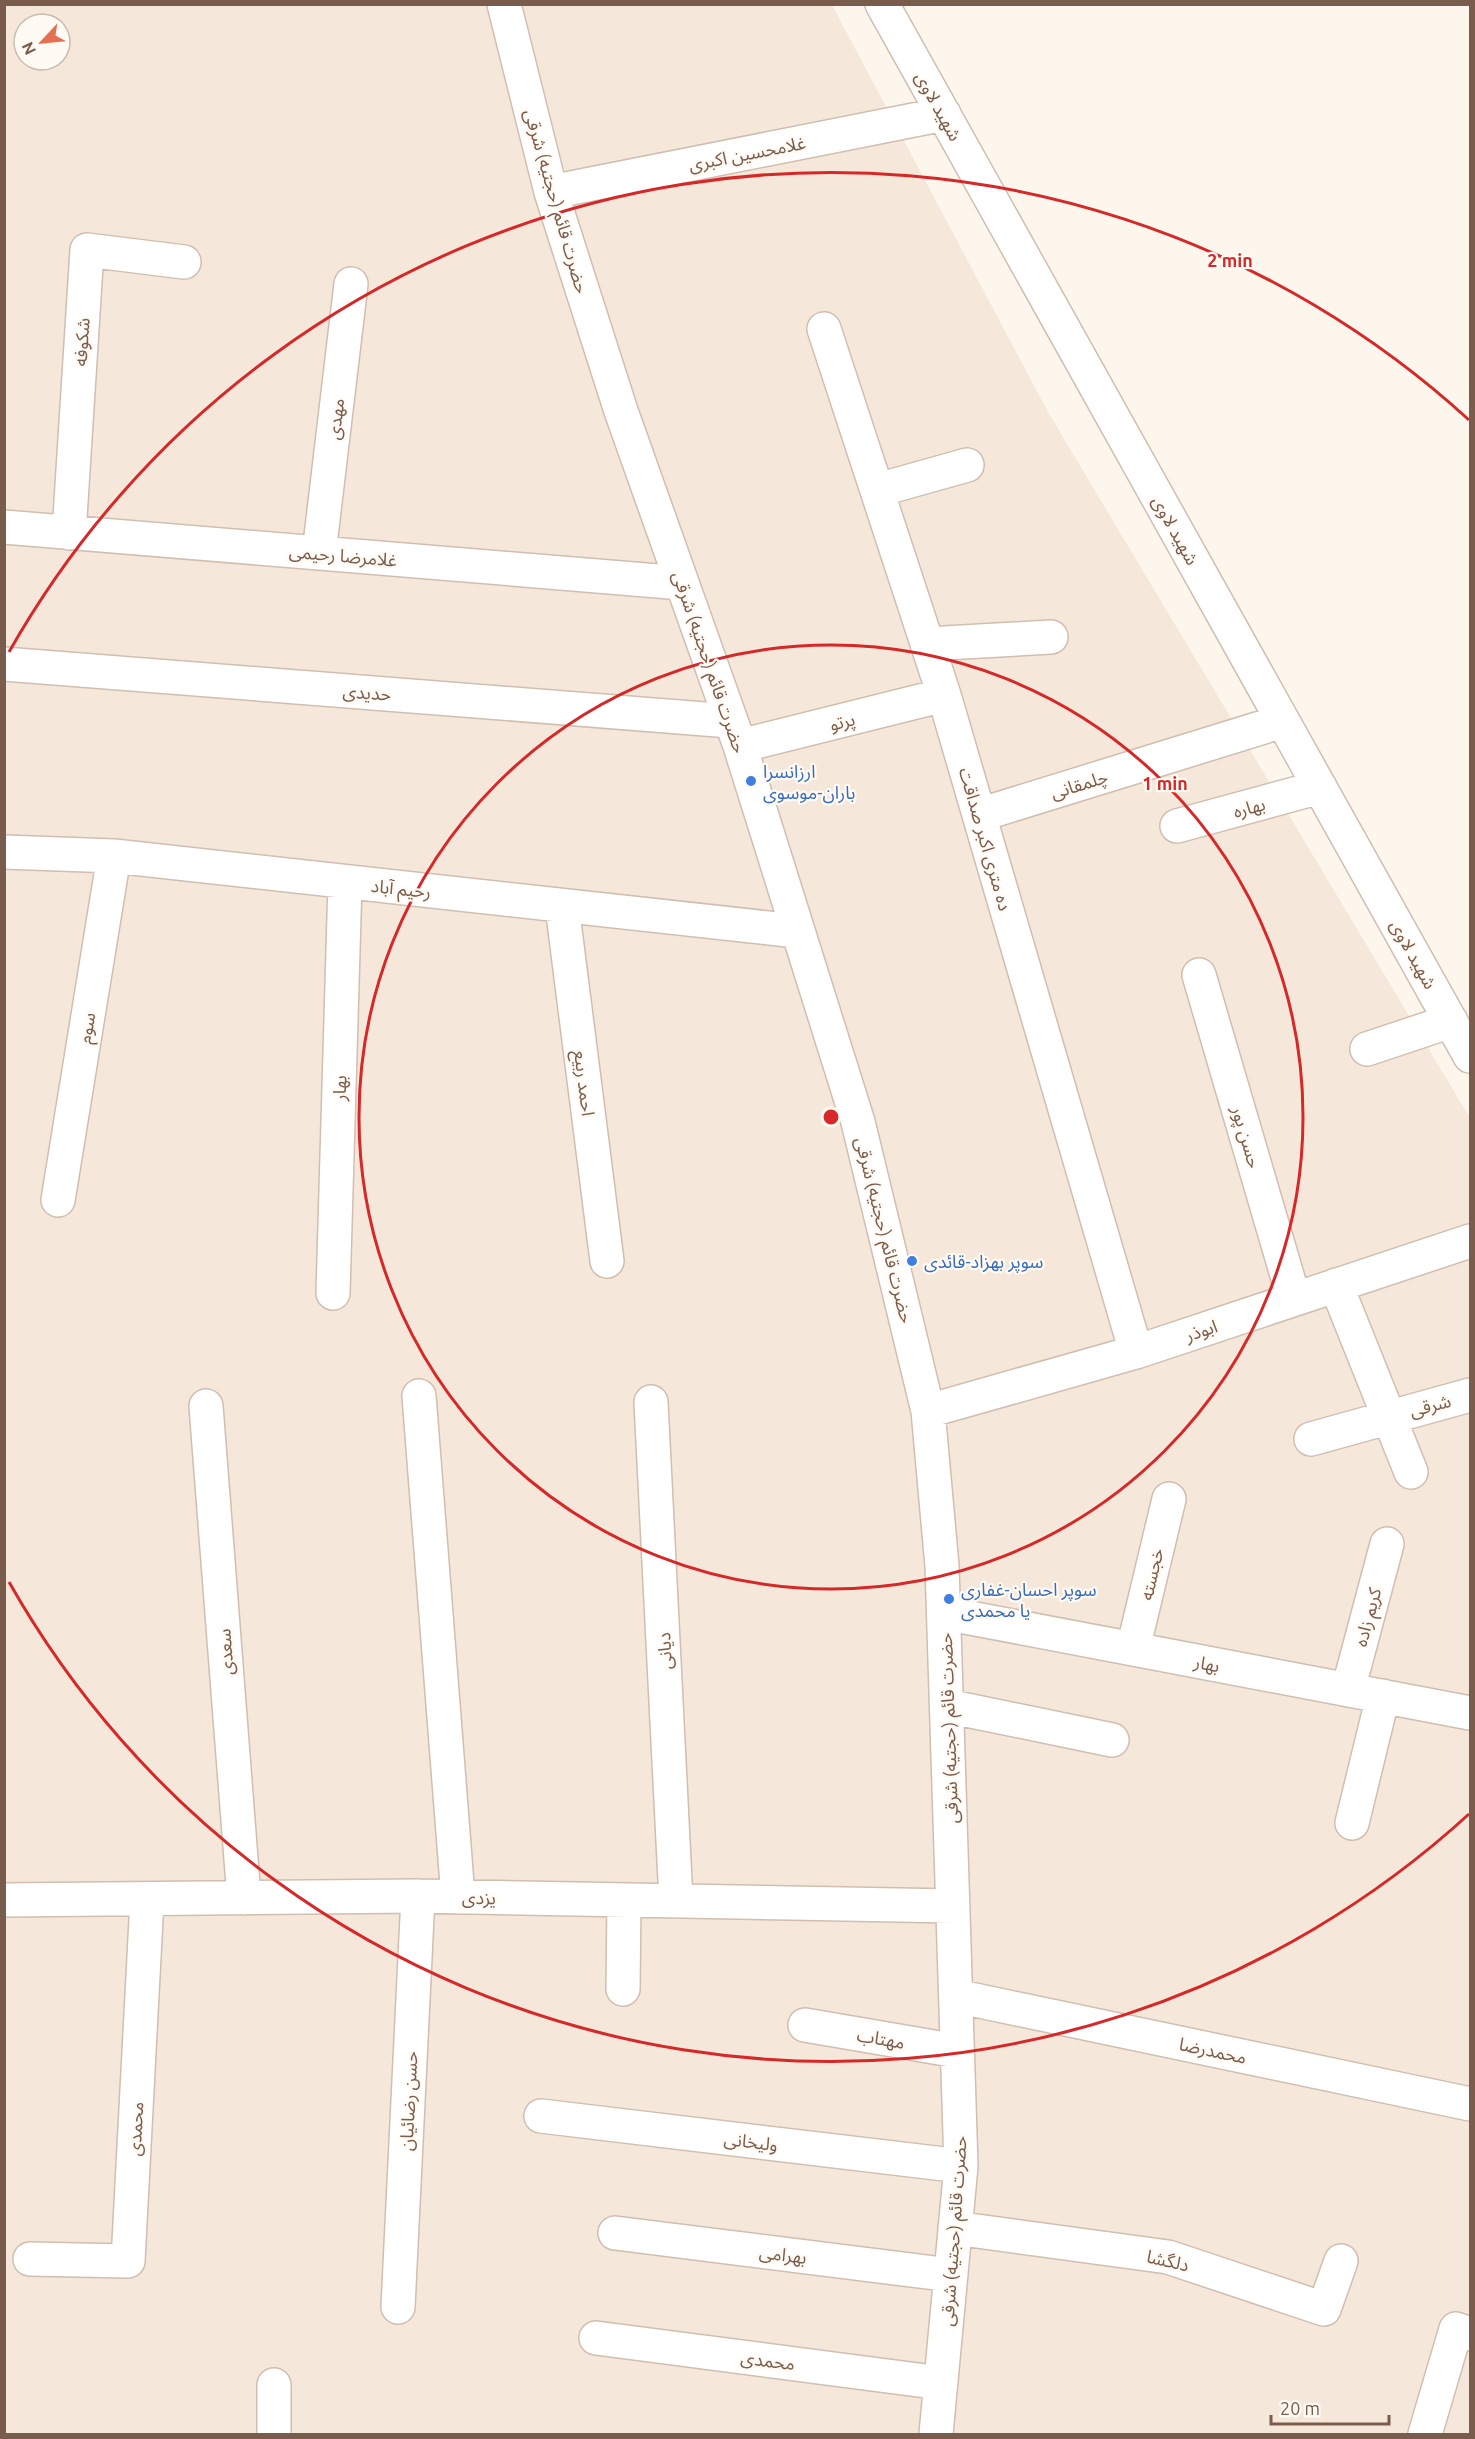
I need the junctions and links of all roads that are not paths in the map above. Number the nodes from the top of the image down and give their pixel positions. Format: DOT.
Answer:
graph roads {
  1 [pos="504,4"];
  2 [pos="882,4"];
  3 [pos="944,114"];
  4 [pos="551,192"];
  5 [pos="184,262"];
  6 [pos="351,284"];
  7 [pos="824,329"];
  8 [pos="967,465"];
  9 [pos="878,490"];
  10 [pos="4,527"];
  11 [pos="69,533"];
  12 [pos="319,553"];
  13 [pos="682,583"];
  14 [pos="1051,637"];
  15 [pos="927,644"];
  16 [pos="4,664"];
  17 [pos="944,695"];
  18 [pos="1283,721"];
  19 [pos="735,734"];
  20 [pos="1320,788"];
  21 [pos="979,815"];
  22 [pos="1177,826"];
  23 [pos="4,852"];
  24 [pos="114,856"];
  25 [pos="345,882"];
  26 [pos="562,906"];
  27 [pos="796,931"];
  28 [pos="1200,975"];
  29 [pos="1451,1021"];
  30 [pos="1367,1050"];
  31 [pos="1470,1056"];
  32 [pos="58,1200"];
  33 [pos="1470,1241"];
  34 [pos="607,1261"];
  35 [pos="1336,1285"];
  36 [pos="333,1293"];
  37 [pos="1294,1299"];
  38 [pos="1136,1352"];
  39 [pos="1470,1395"];
  40 [pos="419,1396"];
  41 [pos="651,1402"];
  42 [pos="206,1406"];
  43 [pos="928,1411"];
  44 [pos="1389,1416"];
  45 [pos="1311,1439"];
  46 [pos="1411,1472"];
  47 [pos="1169,1499"];
  48 [pos="1387,1544"];
  49 [pos="944,1613"];
  50 [pos="1133,1649"];
  51 [pos="1348,1690"];
  52 [pos="1383,1696"];
  53 [pos="947,1706"];
  54 [pos="1470,1713"];
  55 [pos="1112,1740"];
  56 [pos="1352,1823"];
  57 [pos="418,1896"];
  58 [pos="458,1897"];
  59 [pos="243,1898"];
  60 [pos="4,1900"];
  61 [pos="147,1900"];
  62 [pos="624,1900"];
  63 [pos="676,1901"];
  64 [pos="953,1906"];
  65 [pos="623,1989"];
  66 [pos="956,1996"];
  67 [pos="806,2025"];
  68 [pos="957,2051"];
  69 [pos="1470,2104"];
  70 [pos="541,2116"];
  71 [pos="961,2166"];
  72 [pos="956,2228"];
  73 [pos="615,2233"];
  74 [pos="30,2259"];
  75 [pos="1341,2261"];
  76 [pos="951,2275"];
  77 [pos="398,2307"];
  78 [pos="1470,2334"];
  79 [pos="596,2338"];
  80 [pos="941,2382"];
  81 [pos="274,2385"];
  82 [pos="274,2434"];
  83 [pos="936,2434"];
  84 [pos="1425,2434"];
  1 -- 4 [label="street, حضرت قائم (حجتیه) شرقی"];
  2 -- 3 [label="street, شهید لاوی"];
  3 -- 4 [label="street, غلامحسین اکبری"];
  3 -- 18 [label="street, شهید لاوی"];
  4 -- 13 [label="street, حضرت قائم (حجتیه) شرقی"];
  5 -- 11 [label="street, شکوفه"];
  6 -- 12 [label="street, مهدی"];
  7 -- 9 [label="street, ده متری اکبر صداقت"];
  8 -- 9 [label="street"];
  9 -- 15 [label="street, ده متری اکبر صداقت"];
  10 -- 11 [label="street, غلامرضا رحیمی"];
  11 -- 12 [label="street, غلامرضا رحیمی"];
  12 -- 13 [label="street, غلامرضا رحیمی"];
  13 -- 19 [label="street, حضرت قائم (حجتیه) شرقی"];
  14 -- 15 [label="street"];
  15 -- 17 [label="street, ده متری اکبر صداقت"];
  16 -- 19 [label="street, حدیدی"];
  17 -- 19 [label="street, پرتو"];
  17 -- 21 [label="street, ده متری اکبر صداقت"];
  18 -- 20 [label="street, شهید لاوی"];
  18 -- 21 [label="street, چلمقانی"];
  19 -- 27 [label="street, حضرت قائم (حجتیه) شرقی"];
  20 -- 22 [label="street, بهاره"];
  20 -- 29 [label="street, شهید لاوی"];
  21 -- 38 [label="street, ده متری اکبر صداقت"];
  23 -- 24 [label="street, رحیم آباد"];
  24 -- 25 [label="street, رحیم آباد"];
  24 -- 32 [label="street, سوم"];
  25 -- 26 [label="street, رحیم آباد"];
  25 -- 36 [label="street, بهار"];
  26 -- 27 [label="street, رحیم آباد"];
  26 -- 34 [label="street, احمد ربیع"];
  27 -- 43 [label="street, حضرت قائم (حجتیه) شرقی"];
  28 -- 37 [label="street, حسن پور"];
  29 -- 30 [label="street"];
  29 -- 31 [label="street, شهید لاوی"];
  33 -- 35 [label="street, ابوذر"];
  35 -- 37 [label="street, ابوذر"];
  35 -- 44 [label="street"];
  37 -- 38 [label="street, ابوذر"];
  38 -- 43 [label="street, ابوذر"];
  39 -- 44 [label="street, شرقی"];
  40 -- 58 [label="street"];
  41 -- 63 [label="street, دیانی"];
  42 -- 59 [label="street, سعدی"];
  43 -- 49 [label="street, حضرت قائم (حجتیه) شرقی"];
  44 -- 45 [label="street, شرقی"];
  44 -- 46 [label="street"];
  47 -- 50 [label="street, خجسته"];
  48 -- 51 [label="street, کریم زاده"];
  49 -- 50 [label="street, بهار"];
  49 -- 53 [label="street, حضرت قائم (حجتیه) شرقی"];
  50 -- 51 [label="street, بهار"];
  51 -- 52 [label="street, بهار"];
  52 -- 54 [label="street, بهار"];
  52 -- 56 [label="street"];
  53 -- 55 [label="street"];
  53 -- 64 [label="street, حضرت قائم (حجتیه) شرقی"];
  57 -- 58 [label="street, یزدی"];
  57 -- 59 [label="street, یزدی"];
  57 -- 77 [label="street, حسن رضائیان"];
  58 -- 62 [label="street, یزدی"];
  59 -- 61 [label="street, یزدی"];
  60 -- 61 [label="street, یزدی"];
  61 -- 74 [label="street, محمدی"];
  62 -- 63 [label="street, یزدی"];
  62 -- 65 [label="street"];
  63 -- 64 [label="street, یزدی"];
  64 -- 66 [label="street, حضرت قائم (حجتیه) شرقی"];
  66 -- 68 [label="street, حضرت قائم (حجتیه) شرقی"];
  66 -- 69 [label="street, محمدرضا"];
  67 -- 68 [label="street, مهتاب"];
  68 -- 71 [label="street, حضرت قائم (حجتیه) شرقی"];
  70 -- 71 [label="street, ولیخانی"];
  71 -- 72 [label="street, حضرت قائم (حجتیه) شرقی"];
  72 -- 75 [label="street, دلگشا"];
  72 -- 76 [label="street, حضرت قائم (حجتیه) شرقی"];
  73 -- 76 [label="street, بهرامی"];
  76 -- 80 [label="street, حضرت قائم (حجتیه) شرقی"];
  78 -- 84 [label="street"];
  79 -- 80 [label="street, محمدی"];
  80 -- 83 [label="street, حضرت قائم (حجتیه) شرقی"];
  81 -- 82 [label="street"];
}
